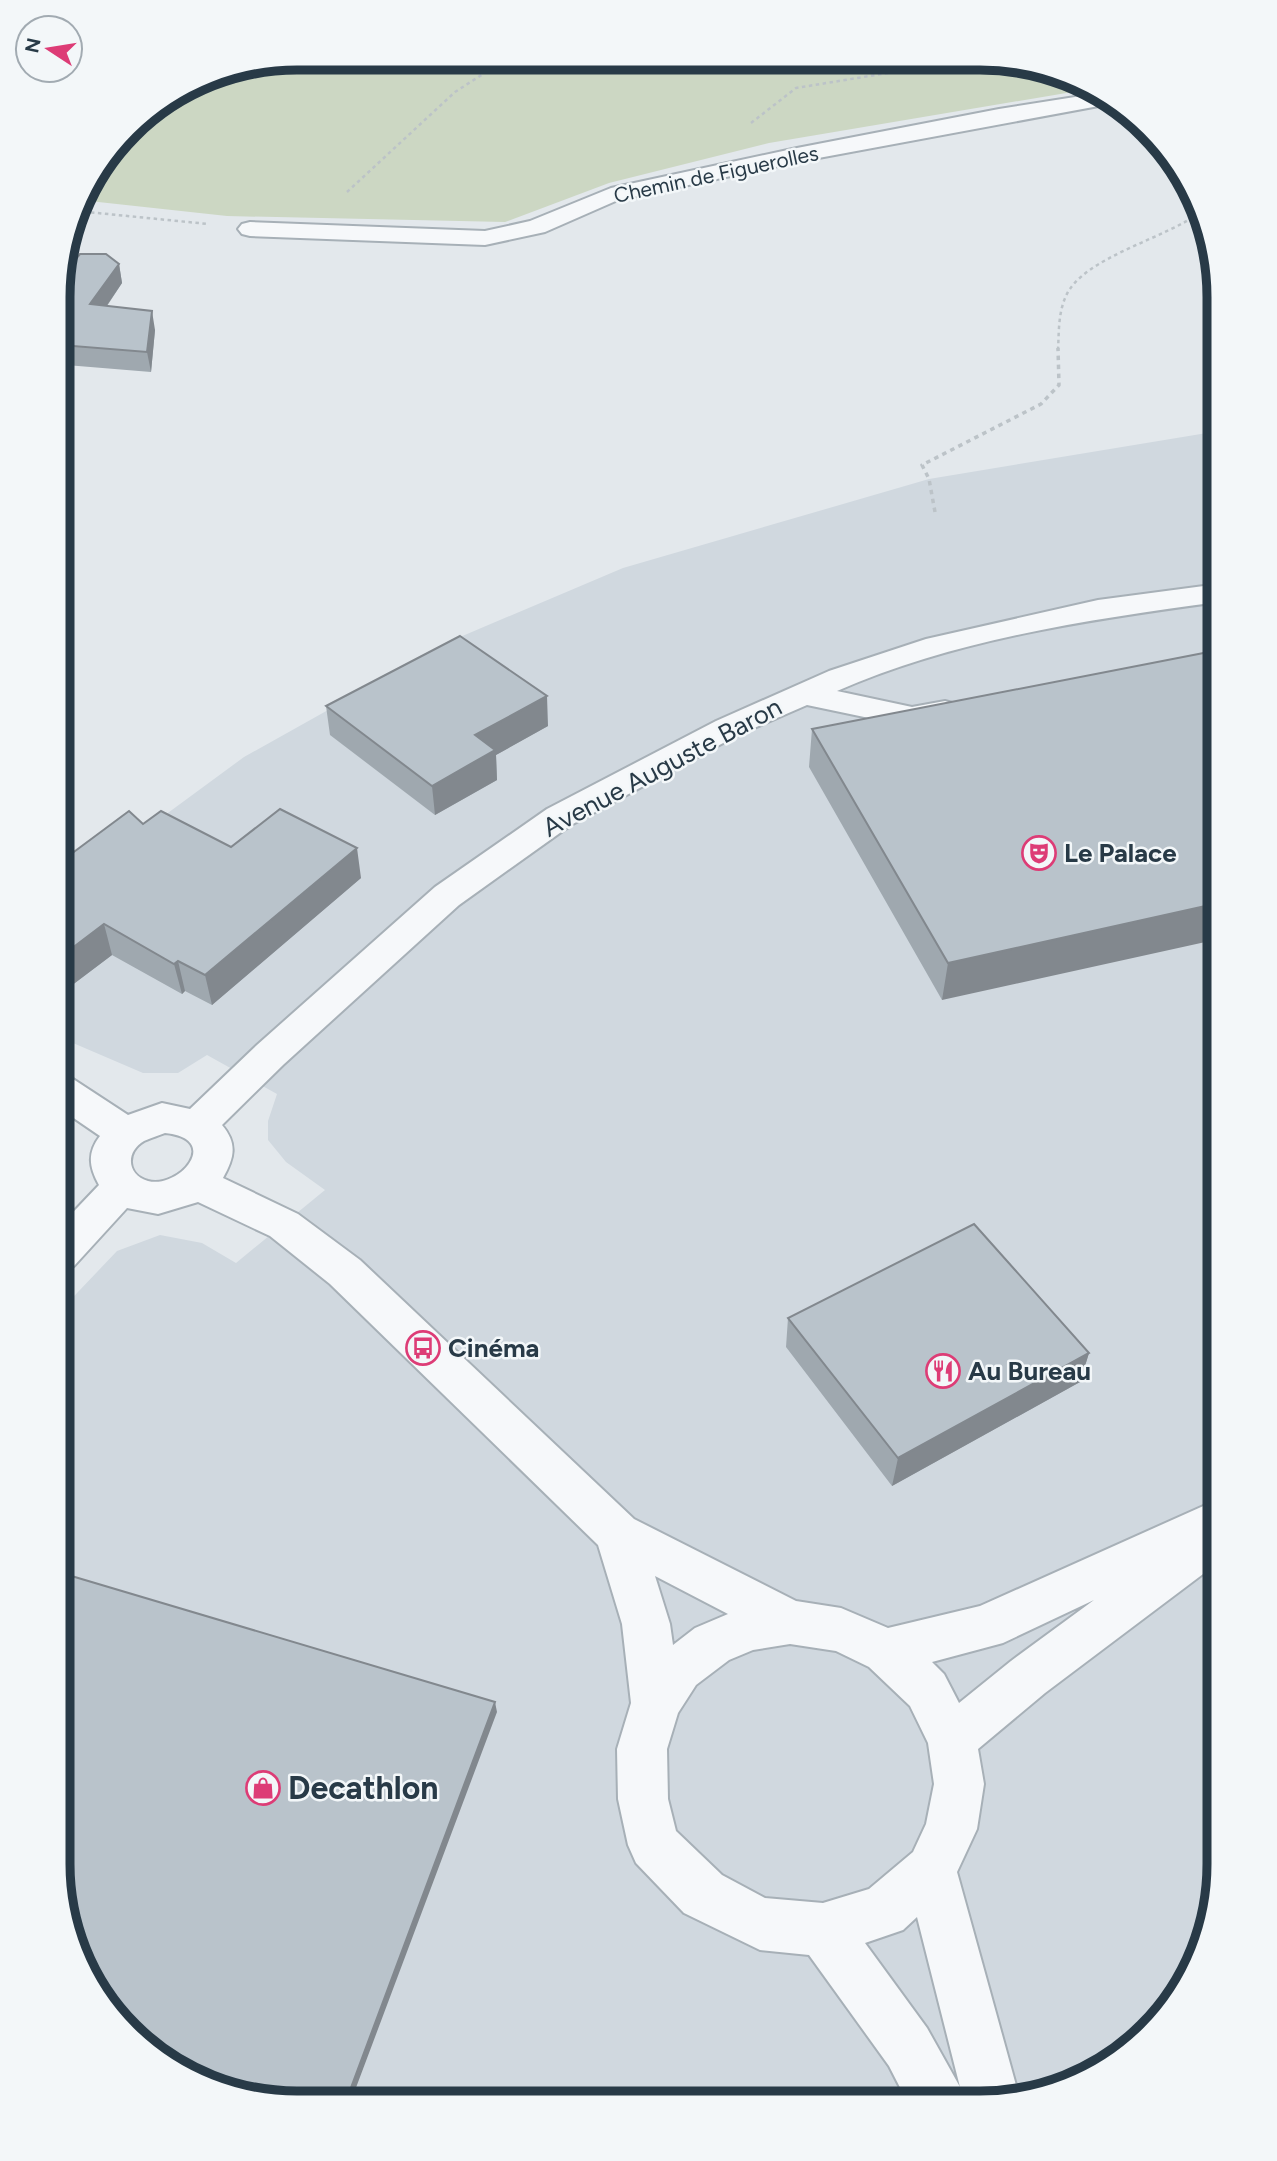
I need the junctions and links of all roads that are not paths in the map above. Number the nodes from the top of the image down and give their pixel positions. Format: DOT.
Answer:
graph roads {
  1 [pos="1096,102"];
  2 [pos="250,229"];
  3 [pos="1207,595"];
  4 [pos="803,694"];
  5 [pos="979,705"];
  6 [pos="70,1096"];
  7 [pos="198,1125"];
  8 [pos="125,1133"];
  9 [pos="196,1183"];
  10 [pos="121,1188"];
  11 [pos="70,1241"];
  12 [pos="1207,1525"];
  13 [pos="618,1534"];
  14 [pos="1207,1544"];
  15 [pos="790,1622"];
  16 [pos="887,1651"];
  17 [pos="656,1703"];
  18 [pos="952,1740"];
  19 [pos="931,1870"];
  20 [pos="823,1930"];
  21 [pos="989,2090"];
  22 [pos="932,2091"];
  1 -- 2 [label="street, Chemin de Figuerolles"];
  3 -- 4 [label="street, Avenue Auguste Baron"];
  4 -- 5 [label="street"];
  4 -- 7 [label="street, Avenue Auguste Baron"];
  6 -- 8 [label="street"];
  7 -- 8 [label="street"];
  7 -- 9 [label="street"];
  8 -- 10 [label="street"];
  9 -- 10 [label="street"];
  9 -- 13 [label="street"];
  10 -- 11 [label="street"];
  12 -- 16 [label="street"];
  13 -- 15 [label="street"];
  13 -- 17 [label="street"];
  14 -- 18 [label="street"];
  15 -- 16 [label="street"];
  15 -- 17 [label="street"];
  16 -- 18 [label="street"];
  17 -- 20 [label="street"];
  18 -- 19 [label="street"];
  19 -- 20 [label="street"];
  19 -- 21 [label="street"];
  20 -- 22 [label="street"];
}
